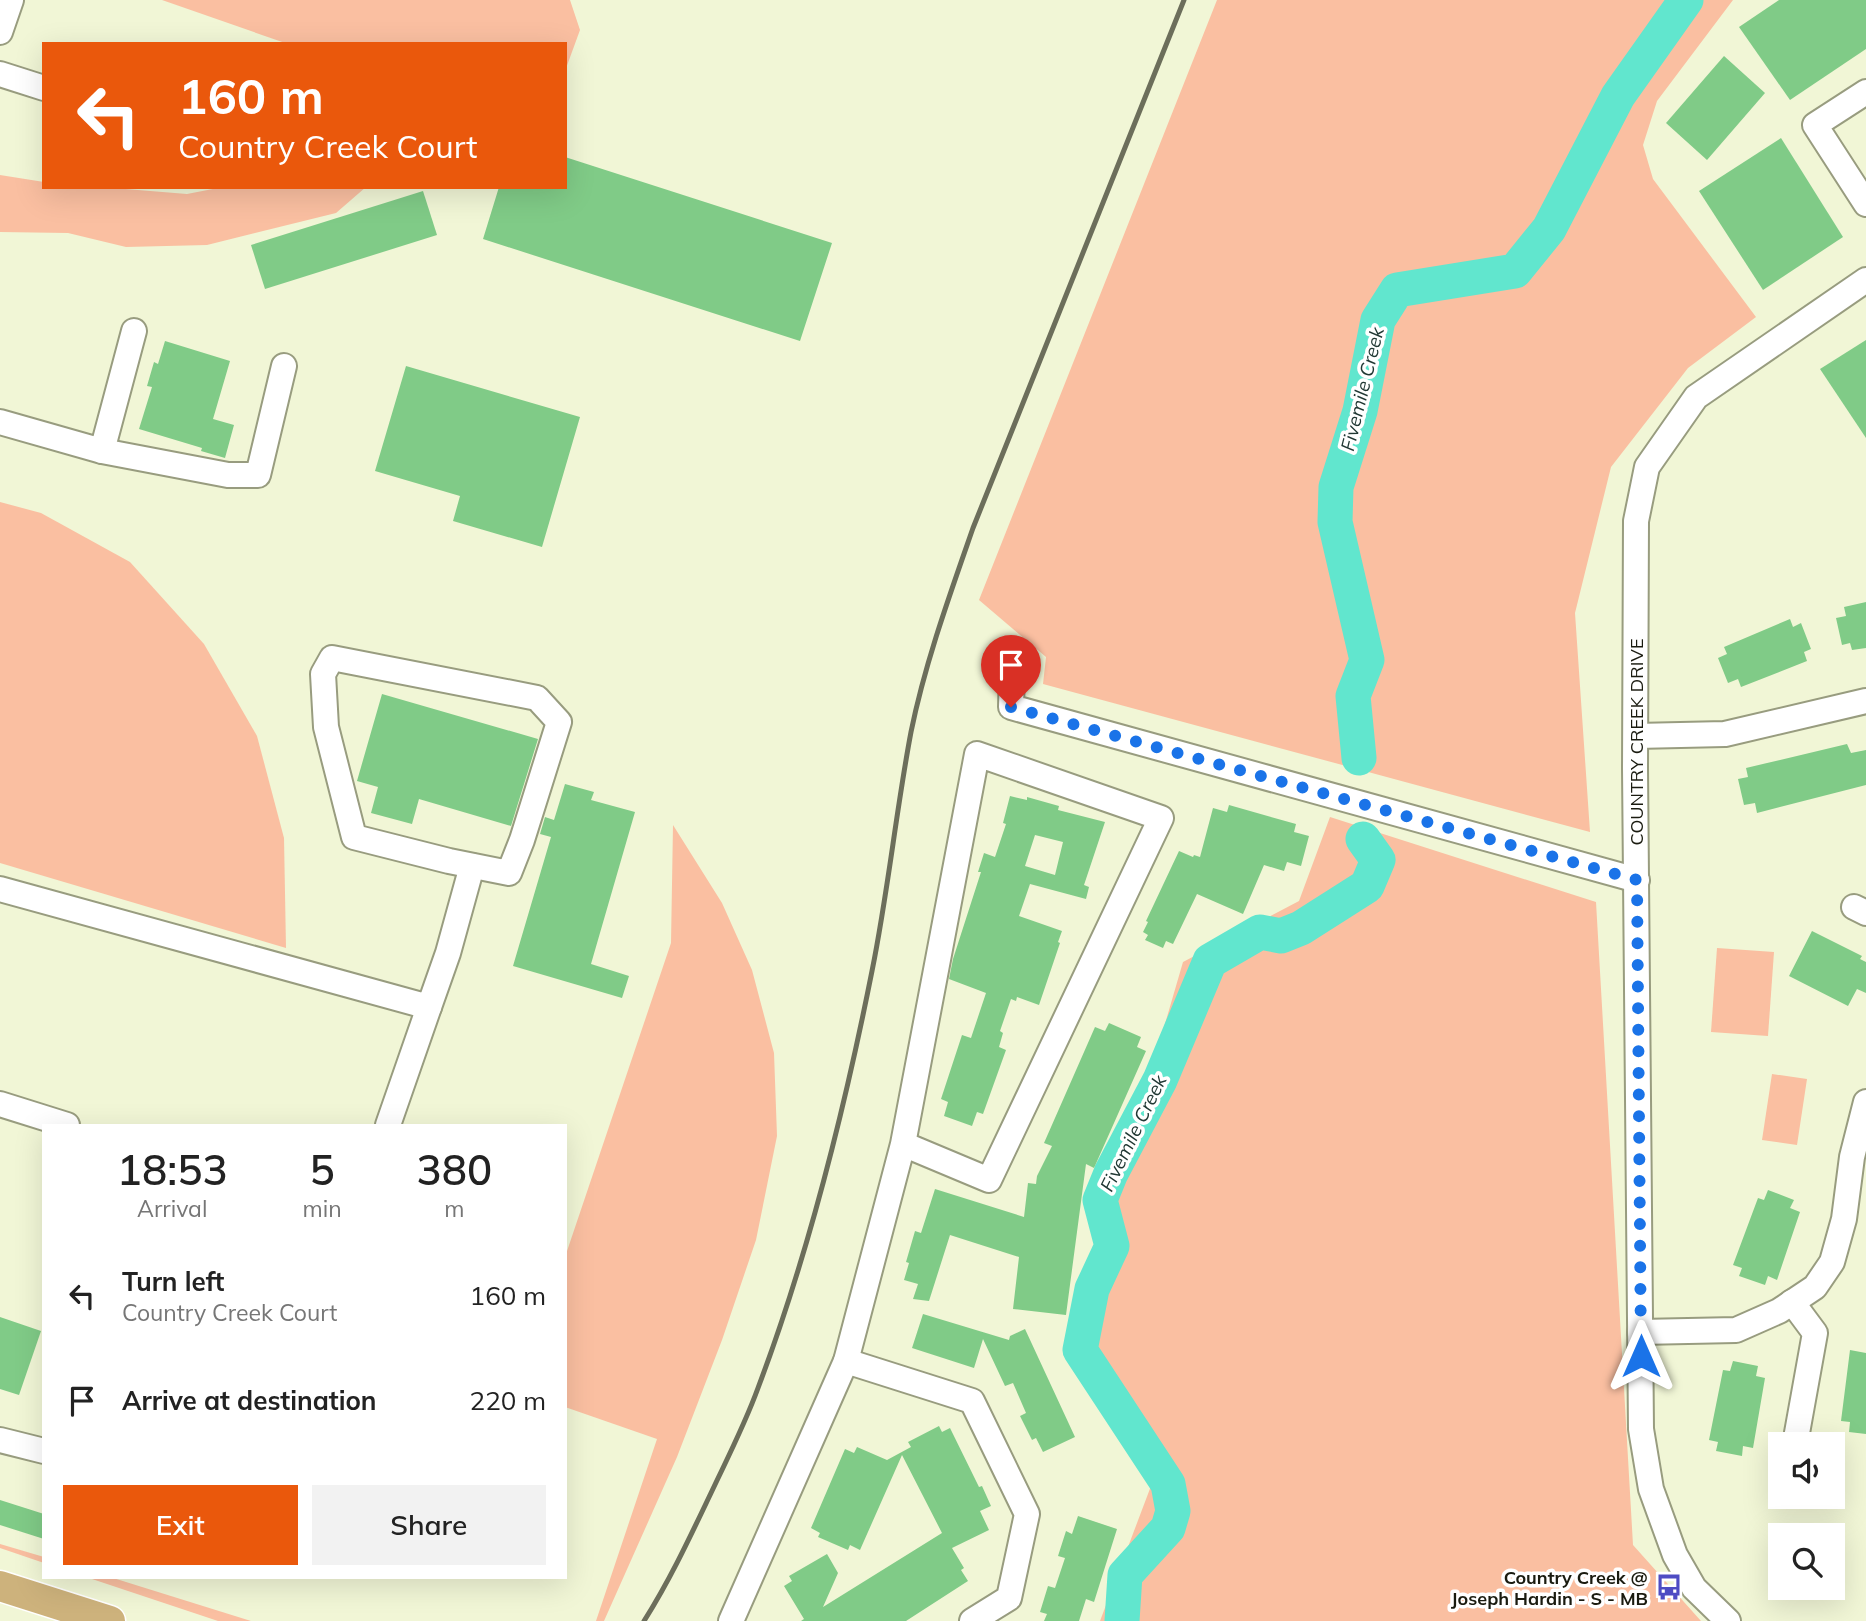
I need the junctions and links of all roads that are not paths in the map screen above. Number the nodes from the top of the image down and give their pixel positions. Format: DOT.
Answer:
graph roads {
  1 [pos="11,0"];
  2 [pos="0,32"];
  3 [pos="0,74"];
  4 [pos="42,87"];
  5 [pos="1866,92"];
  6 [pos="1866,204"];
  7 [pos="1866,280"];
  8 [pos="134,331"];
  9 [pos="284,366"];
  10 [pos="0,422"];
  11 [pos="102,451"];
  12 [pos="1012,673"];
  13 [pos="1866,701"];
  14 [pos="1636,736"];
  15 [pos="472,866"];
  16 [pos="1637,880"];
  17 [pos="0,889"];
  18 [pos="429,1007"];
  19 [pos="1866,1102"];
  20 [pos="0,1104"];
  21 [pos="64,1124"];
  22 [pos="388,1124"];
  23 [pos="904,1144"];
  24 [pos="1792,1302"];
  25 [pos="1640,1332"];
  26 [pos="845,1361"];
  27 [pos="1797,1432"];
  28 [pos="0,1440"];
  29 [pos="42,1450"];
  30 [pos="0,1586"];
  31 [pos="110,1621"];
  32 [pos="731,1621"];
  33 [pos="972,1621"];
  34 [pos="1728,1621"];
  1 -- 2 [label="street"];
  3 -- 4 [label="street"];
  5 -- 6 [label="street"];
  7 -- 14 [label="street, COUNTRY CREEK DRIVE"];
  8 -- 11 [label="street"];
  9 -- 11 [label="street"];
  10 -- 11 [label="street"];
  12 -- 16 [label="street"];
  13 -- 14 [label="street"];
  14 -- 16 [label="street, COUNTRY CREEK DRIVE"];
  15 -- 15 [label="street"];
  15 -- 18 [label="street"];
  16 -- 25 [label="street, COUNTRY CREEK DRIVE"];
  17 -- 18 [label="street"];
  18 -- 22 [label="street"];
  19 -- 24 [label="street"];
  20 -- 21 [label="street"];
  23 -- 23 [label="street"];
  23 -- 26 [label="street"];
  24 -- 25 [label="street"];
  24 -- 27 [label="street"];
  25 -- 34 [label="street, COUNTRY CREEK DRIVE"];
  26 -- 32 [label="street"];
  26 -- 33 [label="street"];
  28 -- 29 [label="street"];
  30 -- 31 [label="main road"];
}
